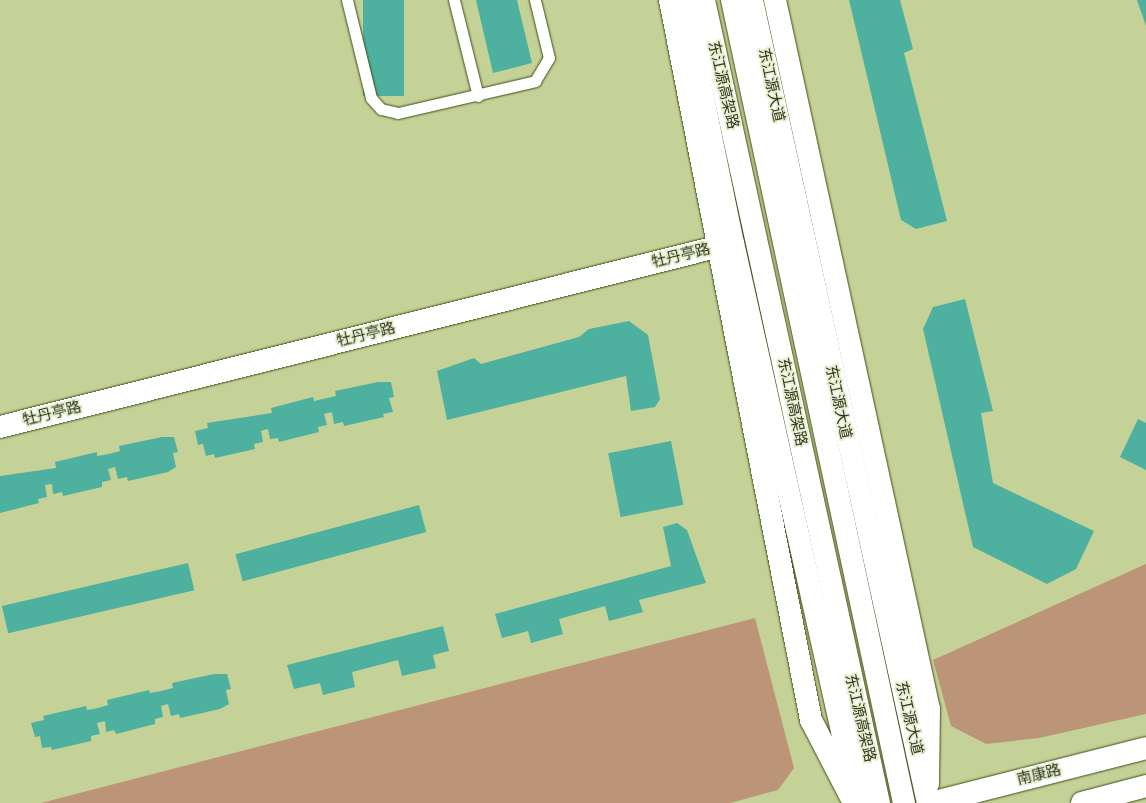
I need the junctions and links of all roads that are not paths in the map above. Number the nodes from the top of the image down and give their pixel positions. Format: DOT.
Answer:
graph roads {
  1 [pos="347,0"];
  2 [pos="454,0"];
  3 [pos="535,0"];
  4 [pos="670,0"];
  5 [pos="683,0"];
  6 [pos="704,0"];
  7 [pos="732,0"];
  8 [pos="752,0"];
  9 [pos="775,0"];
  10 [pos="478,96"];
  11 [pos="725,245"];
  12 [pos="0,428"];
  13 [pos="1146,748"];
  14 [pos="1146,786"];
  15 [pos="854,803"];
  16 [pos="858,803"];
  17 [pos="879,803"];
  18 [pos="904,803"];
  19 [pos="928,803"];
  20 [pos="931,803"];
  21 [pos="1082,803"];
  1 -- 10 [label="lane"];
  2 -- 10 [label="lane"];
  3 -- 10 [label="lane"];
  4 -- 11 [label="main road"];
  5 -- 11 [label="main road"];
  6 -- 17 [label="main road, 东江源高架路"];
  7 -- 18 [label="main road, 东江源高架路"];
  8 -- 19 [label="main road, 东江源大道"];
  9 -- 19 [label="main road"];
  11 -- 12 [label="main road, 牡丹亭路"];
  11 -- 15 [label="main road"];
  11 -- 16 [label="main road"];
  13 -- 20 [label="main road, 南康路"];
  14 -- 21 [label="main road"];
}
